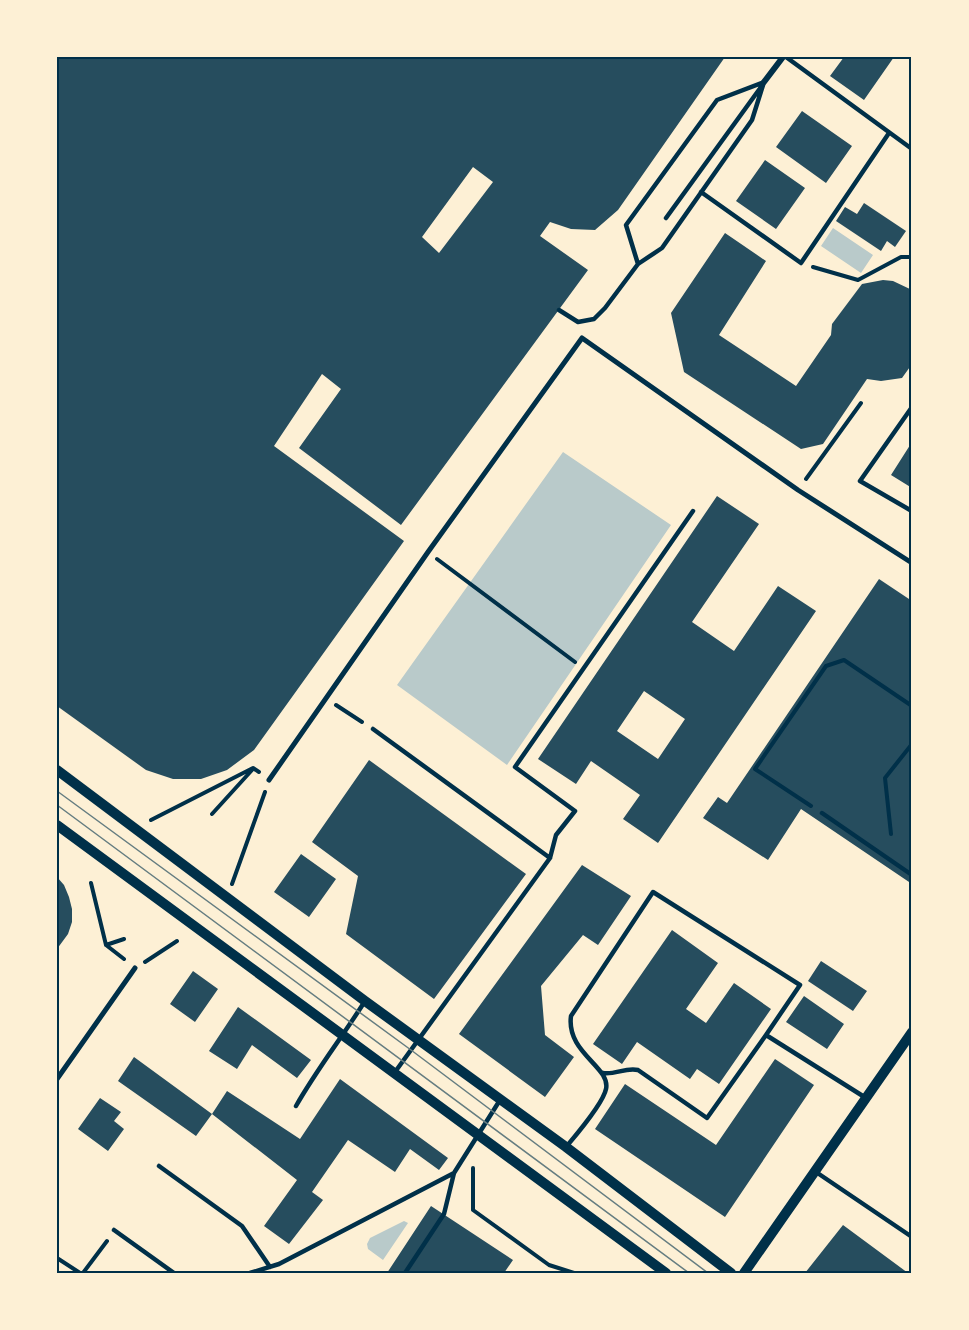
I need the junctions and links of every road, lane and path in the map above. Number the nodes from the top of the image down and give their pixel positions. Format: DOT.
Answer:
graph roads {
  1 [pos="785,57"];
  2 [pos="764,82"];
  3 [pos="889,133"];
  4 [pos="912,149"];
  5 [pos="701,192"];
  6 [pos="666,219"];
  7 [pos="912,257"];
  8 [pos="801,263"];
  9 [pos="638,264"];
  10 [pos="559,310"];
  11 [pos="861,403"];
  12 [pos="912,407"];
  13 [pos="798,490"];
  14 [pos="910,510"];
  15 [pos="693,511"];
  16 [pos="428,552"];
  17 [pos="912,563"];
  18 [pos="583,667"];
  19 [pos="325,698"];
  20 [pos="912,706"];
  21 [pos="373,729"];
  22 [pos="912,744"];
  23 [pos="253,768"];
  24 [pos="57,770"];
  25 [pos="269,780"];
  26 [pos="822,813"];
  27 [pos="212,814"];
  28 [pos="147,821"];
  29 [pos="57,825"];
  30 [pos="891,834"];
  31 [pos="550,858"];
  32 [pos="912,874"];
  33 [pos="91,883"];
  34 [pos="232,885"];
  35 [pos="124,939"];
  36 [pos="177,941"];
  37 [pos="106,945"];
  38 [pos="135,968"];
  39 [pos="366,1001"];
  40 [pos="912,1032"];
  41 [pos="343,1035"];
  42 [pos="766,1035"];
  43 [pos="419,1040"];
  44 [pos="602,1072"];
  45 [pos="394,1073"];
  46 [pos="57,1079"];
  47 [pos="867,1098"];
  48 [pos="500,1100"];
  49 [pos="296,1106"];
  50 [pos="475,1137"];
  51 [pos="566,1147"];
  52 [pos="159,1166"];
  53 [pos="816,1172"];
  54 [pos="454,1173"];
  55 [pos="114,1230"];
  56 [pos="912,1237"];
  57 [pos="57,1258"];
  58 [pos="270,1267"];
  59 [pos="82,1273"];
  60 [pos="174,1273"];
  61 [pos="250,1273"];
  62 [pos="405,1273"];
  63 [pos="574,1273"];
  64 [pos="666,1273"];
  65 [pos="731,1273"];
  66 [pos="744,1273"];
  1 -- 2 [label="street"];
  1 -- 3 [label="lane"];
  2 -- 5 [label="lane"];
  2 -- 6 [label="lane"];
  2 -- 9 [label="lane"];
  3 -- 4 [label="lane"];
  3 -- 8 [label="lane"];
  5 -- 8 [label="lane"];
  5 -- 9 [label="lane"];
  7 -- 8 [label="path"];
  9 -- 10 [label="lane"];
  11 -- 13 [label="path"];
  12 -- 14 [label="lane"];
  13 -- 16 [label="street"];
  13 -- 17 [label="street"];
  15 -- 18 [label="lane"];
  16 -- 18 [label="path"];
  16 -- 19 [label="street"];
  18 -- 31 [label="lane"];
  19 -- 21 [label="path"];
  19 -- 25 [label="street"];
  20 -- 26 [label="path"];
  21 -- 31 [label="lane"];
  22 -- 30 [label="path"];
  23 -- 25 [label="path"];
  23 -- 27 [label="path"];
  23 -- 28 [label="path"];
  24 -- 39 [label="street"];
  25 -- 34 [label="path"];
  26 -- 32 [label="lane"];
  29 -- 41 [label="street"];
  31 -- 43 [label="lane"];
  33 -- 37 [label="path"];
  35 -- 37 [label="path"];
  36 -- 38 [label="path"];
  37 -- 38 [label="path"];
  38 -- 46 [label="street"];
  39 -- 41 [label="lane"];
  39 -- 43 [label="street"];
  40 -- 47 [label="street"];
  41 -- 45 [label="street"];
  41 -- 49 [label="lane"];
  42 -- 44 [label="lane"];
  42 -- 44 [label="lane"];
  42 -- 47 [label="lane"];
  43 -- 45 [label="lane"];
  43 -- 48 [label="street"];
  44 -- 51 [label="lane"];
  45 -- 50 [label="street"];
  47 -- 53 [label="street"];
  48 -- 50 [label="lane"];
  48 -- 51 [label="street"];
  50 -- 54 [label="lane"];
  50 -- 63 [label="path"];
  50 -- 64 [label="street"];
  51 -- 65 [label="street"];
  52 -- 58 [label="lane"];
  53 -- 56 [label="lane"];
  53 -- 66 [label="street"];
  54 -- 58 [label="lane"];
  54 -- 62 [label="lane"];
  55 -- 59 [label="path"];
  55 -- 60 [label="lane"];
  57 -- 59 [label="path"];
  58 -- 61 [label="lane"];
}
